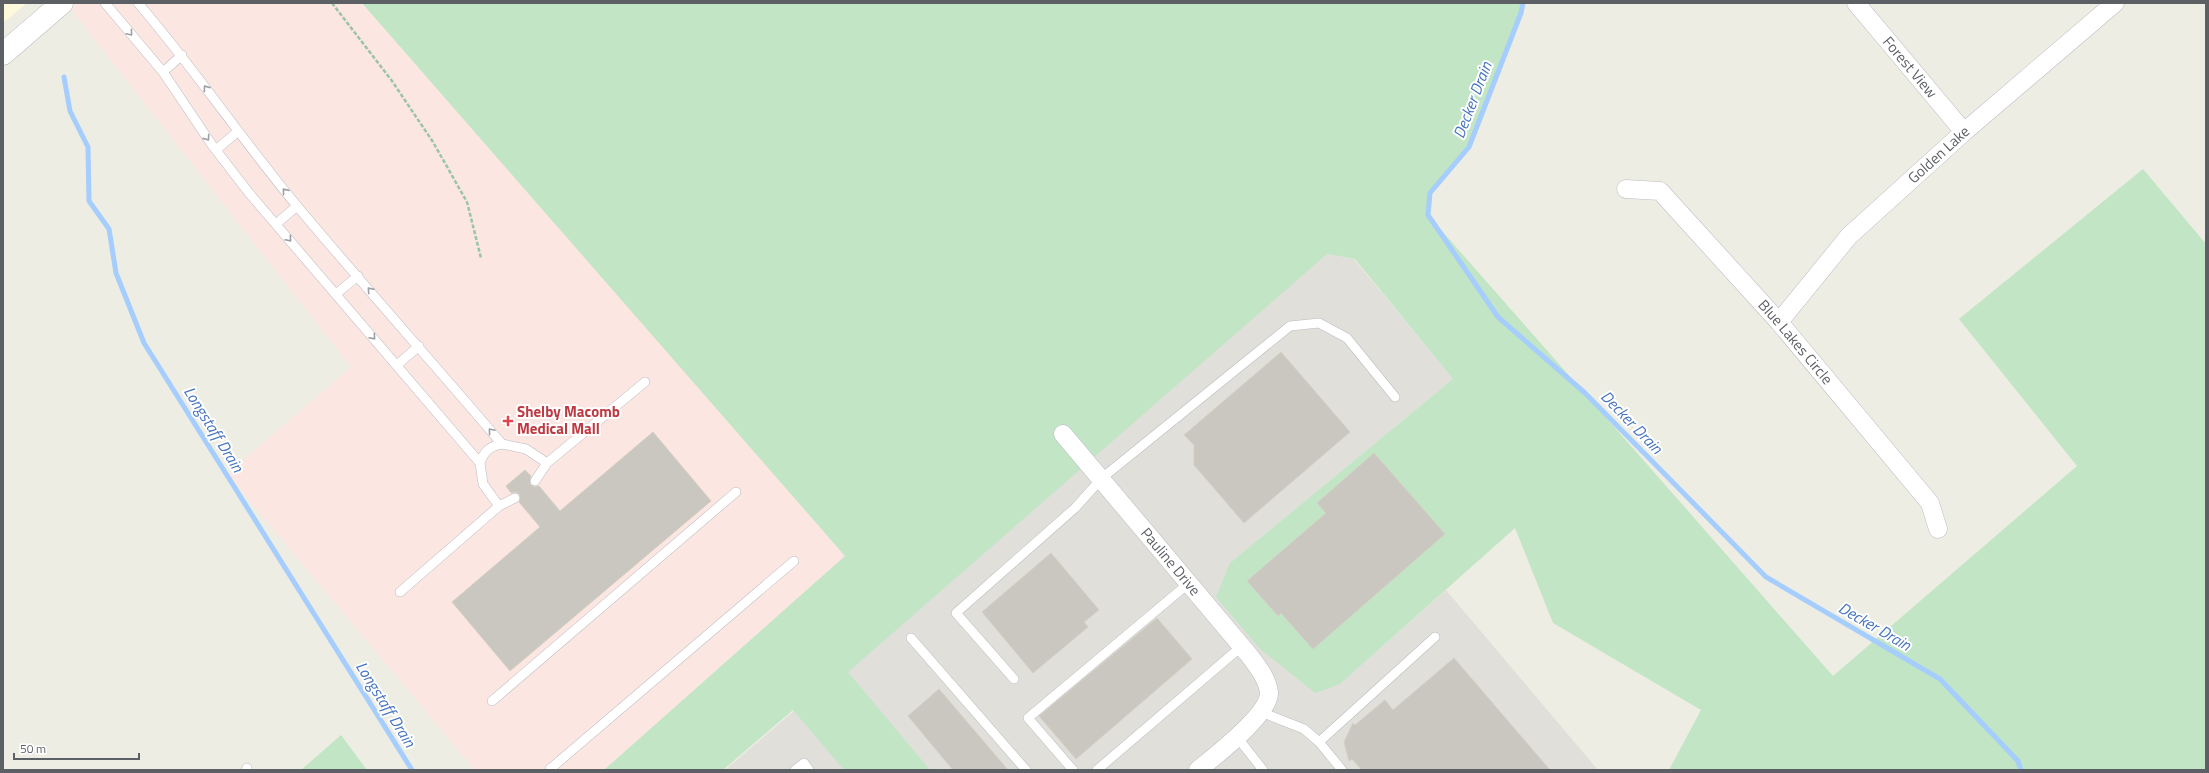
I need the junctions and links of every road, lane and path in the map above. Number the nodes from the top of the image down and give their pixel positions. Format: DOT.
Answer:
graph roads {
  1 [pos="62,3"];
  2 [pos="105,3"];
  3 [pos="138,3"];
  4 [pos="332,3"];
  5 [pos="1856,3"];
  6 [pos="2115,3"];
  7 [pos="3,54"];
  8 [pos="182,55"];
  9 [pos="163,72"];
  10 [pos="237,132"];
  11 [pos="1964,132"];
  12 [pos="216,150"];
  13 [pos="1626,189"];
  14 [pos="297,206"];
  15 [pos="276,224"];
  16 [pos="481,258"];
  17 [pos="358,276"];
  18 [pos="336,294"];
  19 [pos="1779,322"];
  20 [pos="419,346"];
  21 [pos="397,365"];
  22 [pos="645,382"];
  23 [pos="1395,397"];
  24 [pos="1063,434"];
  25 [pos="502,444"];
  26 [pos="480,463"];
  27 [pos="547,463"];
  28 [pos="1102,478"];
  29 [pos="534,481"];
  30 [pos="736,492"];
  31 [pos="515,498"];
  32 [pos="499,506"];
  33 [pos="1938,529"];
  34 [pos="794,561"];
  35 [pos="1190,583"];
  36 [pos="400,592"];
  37 [pos="1435,637"];
  38 [pos="911,638"];
  39 [pos="1242,646"];
  40 [pos="1014,679"];
  41 [pos="492,701"];
  42 [pos="1261,712"];
  43 [pos="1237,737"];
  44 [pos="1319,742"];
  45 [pos="550,769"];
  46 [pos="795,770"];
  47 [pos="810,770"];
  48 [pos="1026,770"];
  49 [pos="1073,770"];
  50 [pos="1096,770"];
  51 [pos="1198,770"];
  52 [pos="1263,770"];
  53 [pos="1342,770"];
  1 -- 7 [label="street"];
  2 -- 9 [label="lane, one-way"];
  3 -- 8 [label="lane"];
  4 -- 16 [label="path"];
  5 -- 11 [label="street, Forest View"];
  6 -- 11 [label="street, Golden Lake"];
  8 -- 9 [label="lane"];
  10 -- 8 [label="lane, one-way"];
  9 -- 12 [label="lane, one-way"];
  10 -- 12 [label="lane"];
  14 -- 10 [label="lane, one-way"];
  11 -- 19 [label="street, Golden Lake"];
  12 -- 15 [label="lane"];
  13 -- 19 [label="street, Blue Lakes Circle"];
  14 -- 15 [label="lane"];
  14 -- 17 [label="lane"];
  15 -- 18 [label="lane, one-way"];
  17 -- 18 [label="lane"];
  20 -- 17 [label="lane, one-way"];
  18 -- 21 [label="lane, one-way"];
  19 -- 33 [label="street, Blue Lakes Circle"];
  20 -- 21 [label="lane"];
  25 -- 20 [label="lane, one-way"];
  21 -- 26 [label="lane"];
  22 -- 27 [label="lane"];
  23 -- 28 [label="lane"];
  24 -- 28 [label="street, Pauline Drive"];
  25 -- 26 [label="lane"];
  25 -- 27 [label="lane"];
  26 -- 32 [label="lane"];
  27 -- 29 [label="lane"];
  28 -- 35 [label="street, Pauline Drive"];
  28 -- 40 [label="lane"];
  30 -- 41 [label="lane"];
  31 -- 32 [label="lane"];
  32 -- 36 [label="lane"];
  34 -- 45 [label="lane"];
  35 -- 39 [label="street, Pauline Drive"];
  35 -- 49 [label="lane"];
  37 -- 44 [label="lane"];
  38 -- 48 [label="lane"];
  39 -- 42 [label="street, Pauline Drive"];
  39 -- 50 [label="lane"];
  42 -- 43 [label="street"];
  42 -- 44 [label="lane"];
  43 -- 51 [label="street"];
  43 -- 52 [label="lane"];
  44 -- 53 [label="lane"];
  46 -- 47 [label="lane"];
}
